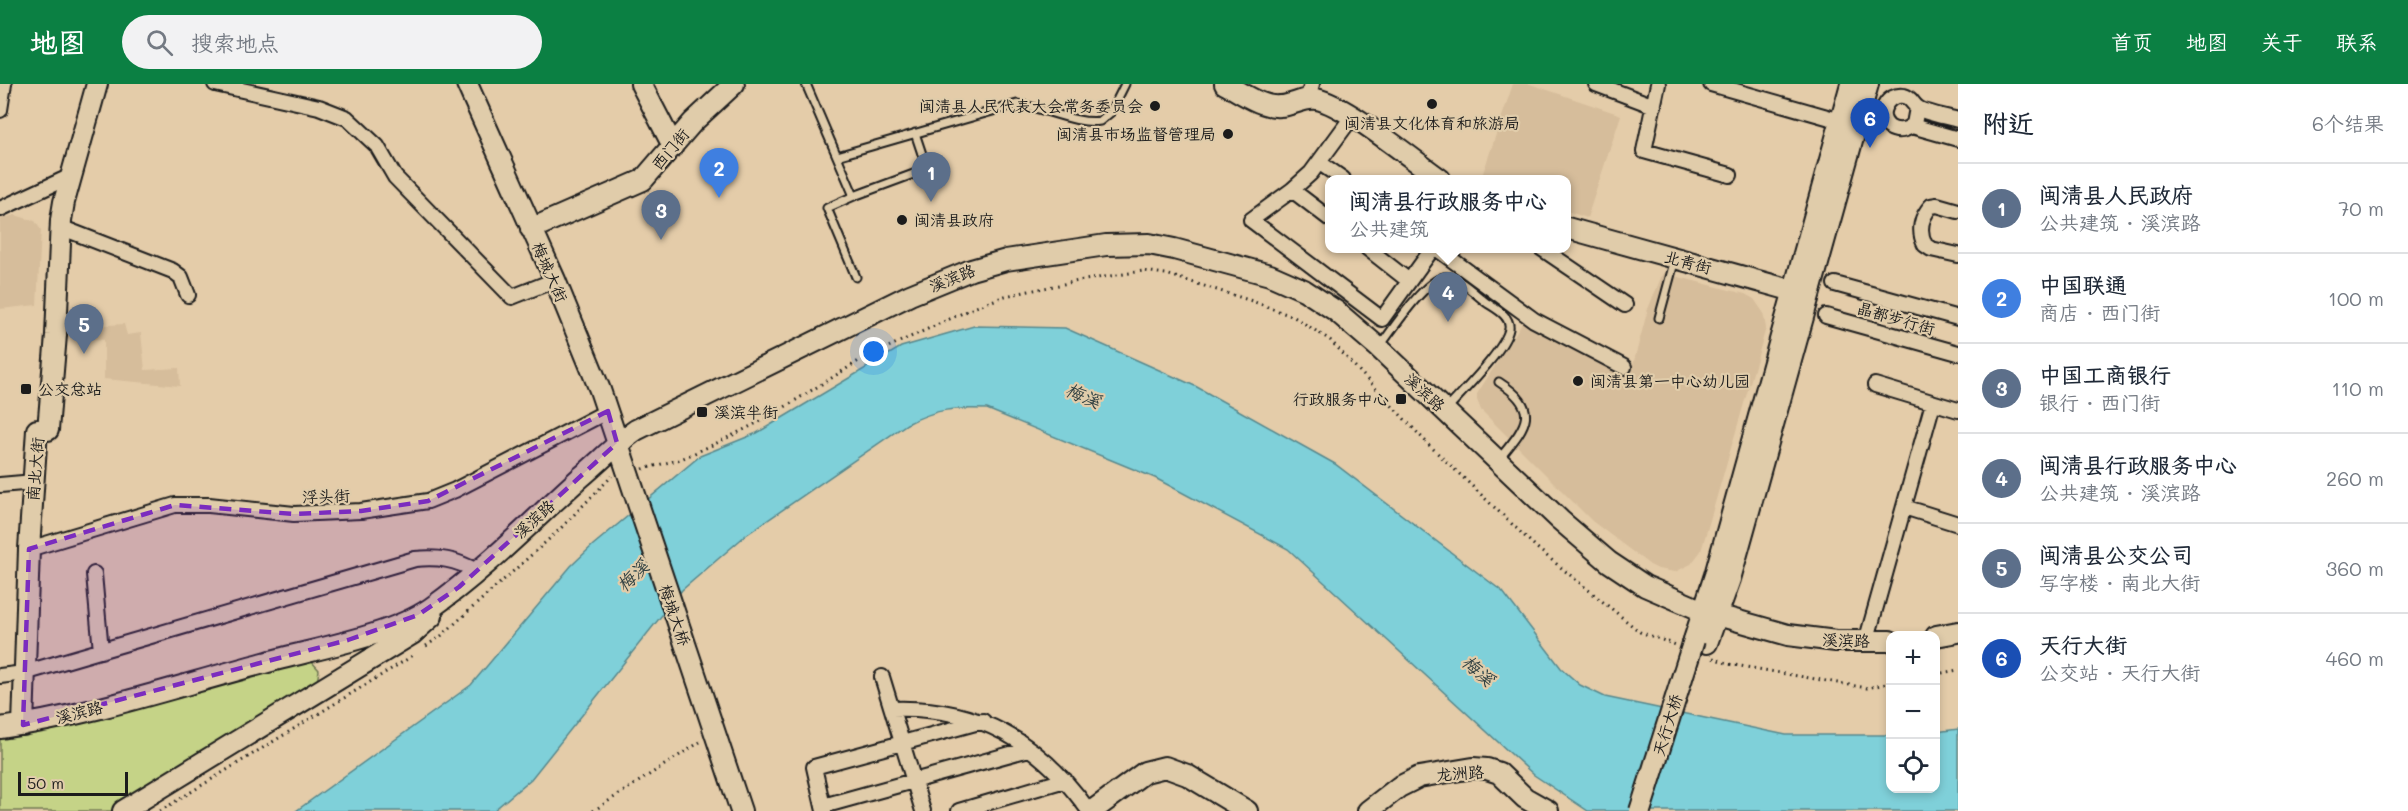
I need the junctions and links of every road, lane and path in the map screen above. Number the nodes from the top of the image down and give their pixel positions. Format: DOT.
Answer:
graph roads {
  1 [pos="4,84"];
  2 [pos="97,84"];
  3 [pos="215,84"];
  4 [pos="467,84"];
  5 [pos="641,84"];
  6 [pos="734,84"];
  7 [pos="806,84"];
  8 [pos="1125,84"];
  9 [pos="1225,84"];
  10 [pos="1596,84"];
  11 [pos="1658,84"];
  12 [pos="1711,84"];
  13 [pos="243,87"];
  14 [pos="1857,90"];
  15 [pos="1310,92"];
  16 [pos="1889,100"];
  17 [pos="1654,106"];
  18 [pos="1917,108"];
  19 [pos="0,110"];
  20 [pos="1352,117"];
  21 [pos="1883,117"];
  22 [pos="1958,120"];
  23 [pos="1841,121"];
  24 [pos="1912,126"];
  25 [pos="915,133"];
  26 [pos="1958,139"];
  27 [pos="673,146"];
  28 [pos="837,156"];
  29 [pos="1320,163"];
  30 [pos="1336,175"];
  31 [pos="1433,175"];
  32 [pos="1731,175"];
  33 [pos="71,176"];
  34 [pos="1292,190"];
  35 [pos="854,196"];
  36 [pos="0,210"];
  37 [pos="1958,211"];
  38 [pos="1325,216"];
  39 [pos="60,227"];
  40 [pos="531,229"];
  41 [pos="1571,229"];
  42 [pos="1372,253"];
  43 [pos="1432,253"];
  44 [pos="1441,253"];
  45 [pos="1547,253"];
  46 [pos="1958,255"];
  47 [pos="1675,258"];
  48 [pos="855,278"];
  49 [pos="555,280"];
  50 [pos="1409,281"];
  51 [pos="1835,284"];
  52 [pos="1802,293"];
  53 [pos="188,295"];
  54 [pos="1625,305"];
  55 [pos="1826,316"];
  56 [pos="1659,318"];
  57 [pos="1958,318"];
  58 [pos="1379,348"];
  59 [pos="1958,353"];
  60 [pos="1624,367"];
  61 [pos="1499,382"];
  62 [pos="1875,385"];
  63 [pos="1934,403"];
  64 [pos="1958,410"];
  65 [pos="608,411"];
  66 [pos="1445,411"];
  67 [pos="617,443"];
  68 [pos="1498,461"];
  69 [pos="623,464"];
  70 [pos="643,469"];
  71 [pos="34,482"];
  72 [pos="0,484"];
  73 [pos="1904,507"];
  74 [pos="1958,524"];
  75 [pos="29,549"];
  76 [pos="476,571"];
  77 [pos="94,574"];
  78 [pos="459,587"];
  79 [pos="1710,614"];
  80 [pos="1958,632"];
  81 [pos="1940,635"];
  82 [pos="1886,641"];
  83 [pos="1866,642"];
  84 [pos="1698,647"];
  85 [pos="100,651"];
  86 [pos="1958,670"];
  87 [pos="24,673"];
  88 [pos="1940,673"];
  89 [pos="0,676"];
  90 [pos="882,676"];
  91 [pos="1886,684"];
  92 [pos="892,709"];
  93 [pos="983,721"];
  94 [pos="22,725"];
  95 [pos="0,728"];
  96 [pos="714,733"];
  97 [pos="902,743"];
  98 [pos="1029,749"];
  99 [pos="914,780"];
  100 [pos="1065,780"];
  101 [pos="823,808"];
  102 [pos="123,811"];
  103 [pos="593,811"];
  104 [pos="741,811"];
  105 [pos="923,811"];
  106 [pos="959,811"];
  107 [pos="1090,811"];
  108 [pos="1247,811"];
  109 [pos="1368,811"];
  110 [pos="1548,811"];
  111 [pos="1640,811"];
  112 [pos="1654,811"];
  1 -- 19 [label="street"];
  2 -- 33 [label="street, 南北大街"];
  3 -- 13 [label="street"];
  4 -- 40 [label="street, 梅城大街"];
  5 -- 27 [label="street"];
  6 -- 27 [label="street, 西门街"];
  7 -- 28 [label="lane"];
  8 -- 25 [label="lane"];
  9 -- 15 [label="street"];
  10 -- 17 [label="street"];
  11 -- 17 [label="street"];
  12 -- 23 [label="street"];
  13 -- 49 [label="street"];
  14 -- 16 [label="street"];
  14 -- 21 [label="street"];
  14 -- 23 [label="street"];
  14 -- 52 [label="street"];
  15 -- 20 [label="street"];
  16 -- 18 [label="street"];
  16 -- 21 [label="street"];
  17 -- 32 [label="street"];
  18 -- 22 [label="street"];
  18 -- 24 [label="street"];
  20 -- 29 [label="street"];
  20 -- 31 [label="street"];
  21 -- 24 [label="street"];
  23 -- 52 [label="street"];
  24 -- 26 [label="street"];
  25 -- 28 [label="lane"];
  25 -- 35 [label="lane"];
  27 -- 40 [label="street, 西门街"];
  28 -- 35 [label="lane"];
  29 -- 30 [label="street"];
  29 -- 34 [label="street"];
  33 -- 36 [label="street"];
  33 -- 39 [label="street, 南北大街"];
  34 -- 38 [label="street"];
  34 -- 50 [label="street"];
  35 -- 48 [label="lane"];
  37 -- 46 [label="street"];
  39 -- 53 [label="street"];
  39 -- 71 [label="street, 南北大街"];
  40 -- 49 [label="street, 梅城大街"];
  41 -- 47 [label="street, 北青街"];
  42 -- 50 [label="street"];
  43 -- 50 [label="street"];
  44 -- 60 [label="street"];
  45 -- 54 [label="street"];
  47 -- 52 [label="street, 北青街"];
  47 -- 56 [label="lane"];
  49 -- 65 [label="street, 梅城大街"];
  51 -- 57 [label="street, 晶都步行街"];
  52 -- 79 [label="street"];
  55 -- 59 [label="street, 晶都步行街"];
  58 -- 66 [label="street, 溪滨路"];
  58 -- 66 [label="lane"];
  58 -- 67 [label="street, 溪滨路"];
  61 -- 68 [label="lane"];
  62 -- 63 [label="street"];
  63 -- 64 [label="street"];
  63 -- 73 [label="street"];
  65 -- 67 [label="street, 梅城大街"];
  65 -- 75 [label="street, 浮头街"];
  66 -- 68 [label="street, 溪滨路"];
  67 -- 69 [label="street, 梅城大街"];
  67 -- 76 [label="street, 溪滨路"];
  68 -- 79 [label="street, 溪滨路"];
  69 -- 96 [label="street, 梅城大桥"];
  70 -- 84 [label="path"];
  71 -- 72 [label="street"];
  71 -- 75 [label="street, 南北大街"];
  73 -- 74 [label="street"];
  73 -- 83 [label="street"];
  75 -- 87 [label="street, 南北大街"];
  76 -- 78 [label="street, 溪滨路"];
  76 -- 85 [label="street"];
  77 -- 85 [label="street"];
  78 -- 94 [label="street, 溪滨路"];
  78 -- 102 [label="street"];
  79 -- 83 [label="street, 溪滨路"];
  79 -- 84 [label="street"];
  80 -- 81 [label="street"];
  82 -- 83 [label="street, 溪滨路"];
  84 -- 91 [label="path"];
  84 -- 111 [label="street, 天行大桥, bridge"];
  84 -- 112 [label="street"];
  85 -- 87 [label="street"];
  86 -- 88 [label="path"];
  87 -- 89 [label="street"];
  87 -- 94 [label="street, 南北大街"];
  90 -- 92 [label="street"];
  92 -- 93 [label="street"];
  92 -- 97 [label="street"];
  93 -- 97 [label="street"];
  93 -- 98 [label="street"];
  94 -- 95 [label="street, 溪滨路"];
  96 -- 103 [label="path"];
  96 -- 104 [label="street"];
  97 -- 99 [label="street"];
  97 -- 101 [label="street"];
  98 -- 99 [label="street"];
  98 -- 100 [label="street"];
  99 -- 101 [label="street"];
  99 -- 105 [label="street"];
  100 -- 106 [label="street"];
  100 -- 107 [label="street"];
  107 -- 108 [label="street"];
  109 -- 110 [label="street, 龙洲路"];
}
